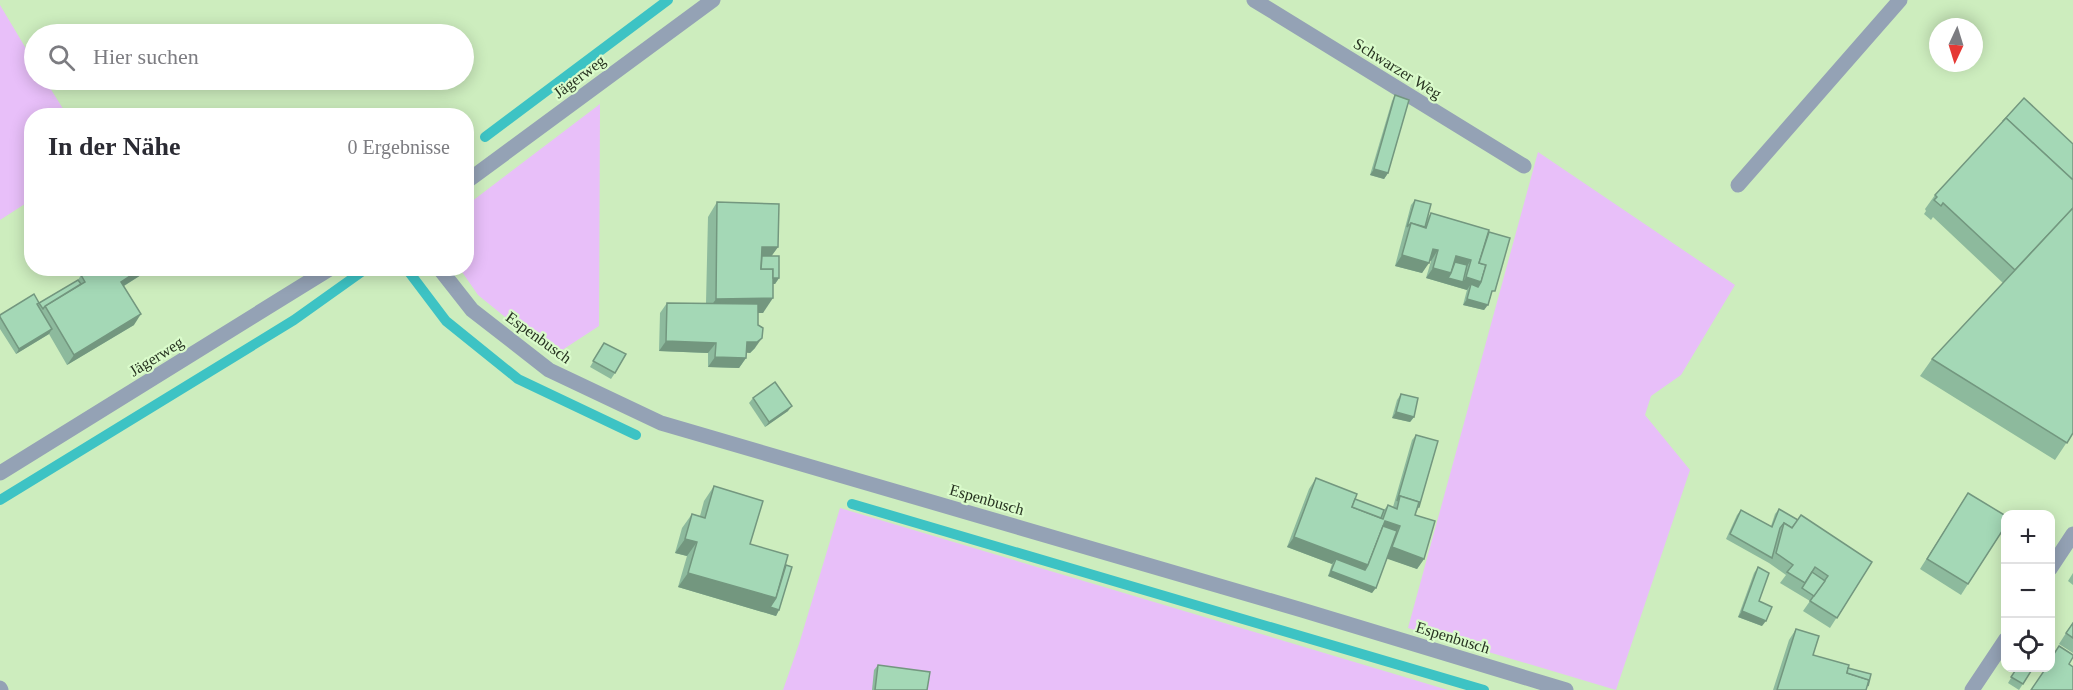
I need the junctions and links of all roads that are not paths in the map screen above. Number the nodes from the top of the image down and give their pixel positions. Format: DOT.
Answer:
graph roads {
  1 [pos="713,0"];
  2 [pos="1254,0"];
  3 [pos="1900,0"];
  4 [pos="1524,166"];
  5 [pos="474,176"];
  6 [pos="1738,185"];
  7 [pos="318,276"];
  8 [pos="445,276"];
  9 [pos="0,473"];
  10 [pos="2073,534"];
  11 [pos="2053,564"];
  12 [pos="2001,646"];
  13 [pos="1566,690"];
  14 [pos="1972,690"];
  1 -- 5 [label="street, Jägerweg"];
  2 -- 4 [label="street, Schwarzer Weg"];
  3 -- 6 [label="street"];
  7 -- 9 [label="street, Jägerweg"];
  8 -- 13 [label="street, Espenbusch"];
  10 -- 11 [label="street"];
  12 -- 14 [label="street"];
}
